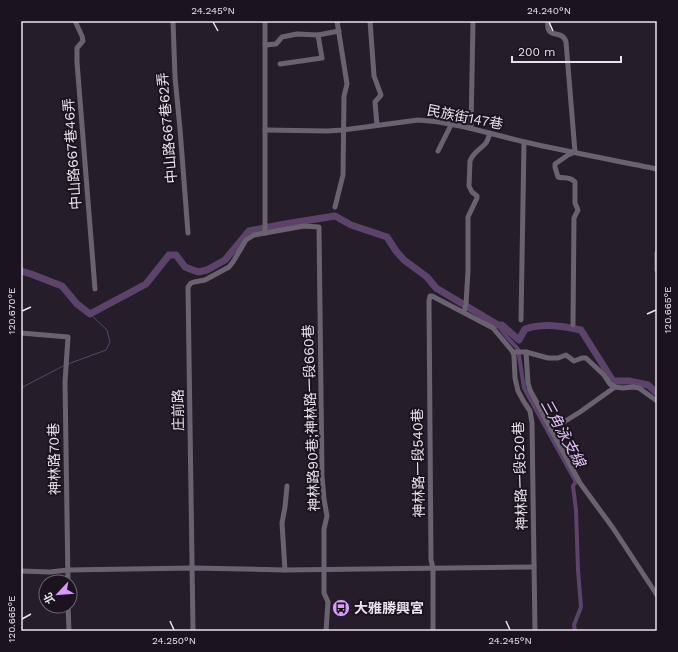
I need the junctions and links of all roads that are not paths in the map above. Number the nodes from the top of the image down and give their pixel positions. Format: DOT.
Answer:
graph roads {
  1 [pos="75,21"];
  2 [pos="173,21"];
  3 [pos="265,21"];
  4 [pos="337,21"];
  5 [pos="370,21"];
  6 [pos="474,21"];
  7 [pos="548,21"];
  8 [pos="339,31"];
  9 [pos="318,35"];
  10 [pos="265,46"];
  11 [pos="280,64"];
  12 [pos="451,125"];
  13 [pos="377,126"];
  14 [pos="471,128"];
  15 [pos="265,130"];
  16 [pos="343,130"];
  17 [pos="490,133"];
  18 [pos="524,142"];
  19 [pos="438,151"];
  20 [pos="575,152"];
  21 [pos="657,169"];
  22 [pos="335,207"];
  23 [pos="188,233"];
  24 [pos="265,233"];
  25 [pos="657,253"];
  26 [pos="657,270"];
  27 [pos="95,289"];
  28 [pos="464,312"];
  29 [pos="521,320"];
  30 [pos="573,324"];
  31 [pos="21,332"];
  32 [pos="513,352"];
  33 [pos="526,352"];
  34 [pos="615,388"];
  35 [pos="657,399"];
  36 [pos="551,430"];
  37 [pos="287,486"];
  38 [pos="534,567"];
  39 [pos="193,568"];
  40 [pos="433,568"];
  41 [pos="324,569"];
  42 [pos="68,570"];
  43 [pos="285,570"];
  44 [pos="21,571"];
  45 [pos="68,574"];
  46 [pos="657,595"];
  47 [pos="68,614"];
  48 [pos="69,631"];
  49 [pos="193,631"];
  50 [pos="326,631"];
  51 [pos="433,631"];
  52 [pos="535,631"];
  1 -- 27 [label="street, 中山路667巷46弄"];
  2 -- 23 [label="street, 中山路667巷62弄"];
  3 -- 10 [label="street"];
  4 -- 8 [label="street"];
  5 -- 13 [label="street"];
  6 -- 14 [label="street"];
  7 -- 20 [label="street"];
  8 -- 9 [label="street"];
  8 -- 16 [label="street"];
  9 -- 10 [label="street"];
  9 -- 11 [label="street"];
  10 -- 15 [label="street"];
  12 -- 13 [label="street, 民族街147巷"];
  12 -- 14 [label="street, 民族街147巷"];
  12 -- 19 [label="street"];
  13 -- 16 [label="street, 民族街147巷"];
  14 -- 17 [label="street, 民族街147巷"];
  15 -- 16 [label="street, 民族街147巷"];
  15 -- 24 [label="street"];
  16 -- 22 [label="street"];
  17 -- 18 [label="street, 民族街147巷"];
  17 -- 28 [label="street"];
  18 -- 20 [label="street, 民族街147巷"];
  18 -- 29 [label="street"];
  20 -- 21 [label="street, 民族街147巷"];
  20 -- 30 [label="street"];
  24 -- 39 [label="street, 庄前路"];
  24 -- 41 [label="street, 神林路90巷;神林路一段660巷"];
  25 -- 26 [label="street"];
  28 -- 32 [label="street"];
  28 -- 40 [label="street, 神林路一段540巷"];
  31 -- 42 [label="street, 神林路70巷"];
  32 -- 33 [label="street"];
  32 -- 38 [label="street, 神林路一段520巷"];
  33 -- 34 [label="street"];
  33 -- 36 [label="street"];
  34 -- 35 [label="street"];
  34 -- 36 [label="street"];
  36 -- 46 [label="street"];
  37 -- 43 [label="street"];
  38 -- 40 [label="street"];
  38 -- 52 [label="street, 神林路一段520巷"];
  39 -- 42 [label="street"];
  39 -- 43 [label="street"];
  39 -- 49 [label="street, 庄前路"];
  40 -- 41 [label="street"];
  40 -- 51 [label="street, 神林路一段540巷"];
  41 -- 43 [label="street"];
  41 -- 50 [label="street, 神林路90巷;神林路一段660巷"];
  42 -- 44 [label="street"];
  42 -- 45 [label="street, 神林路70巷"];
  47 -- 48 [label="street"];
}
